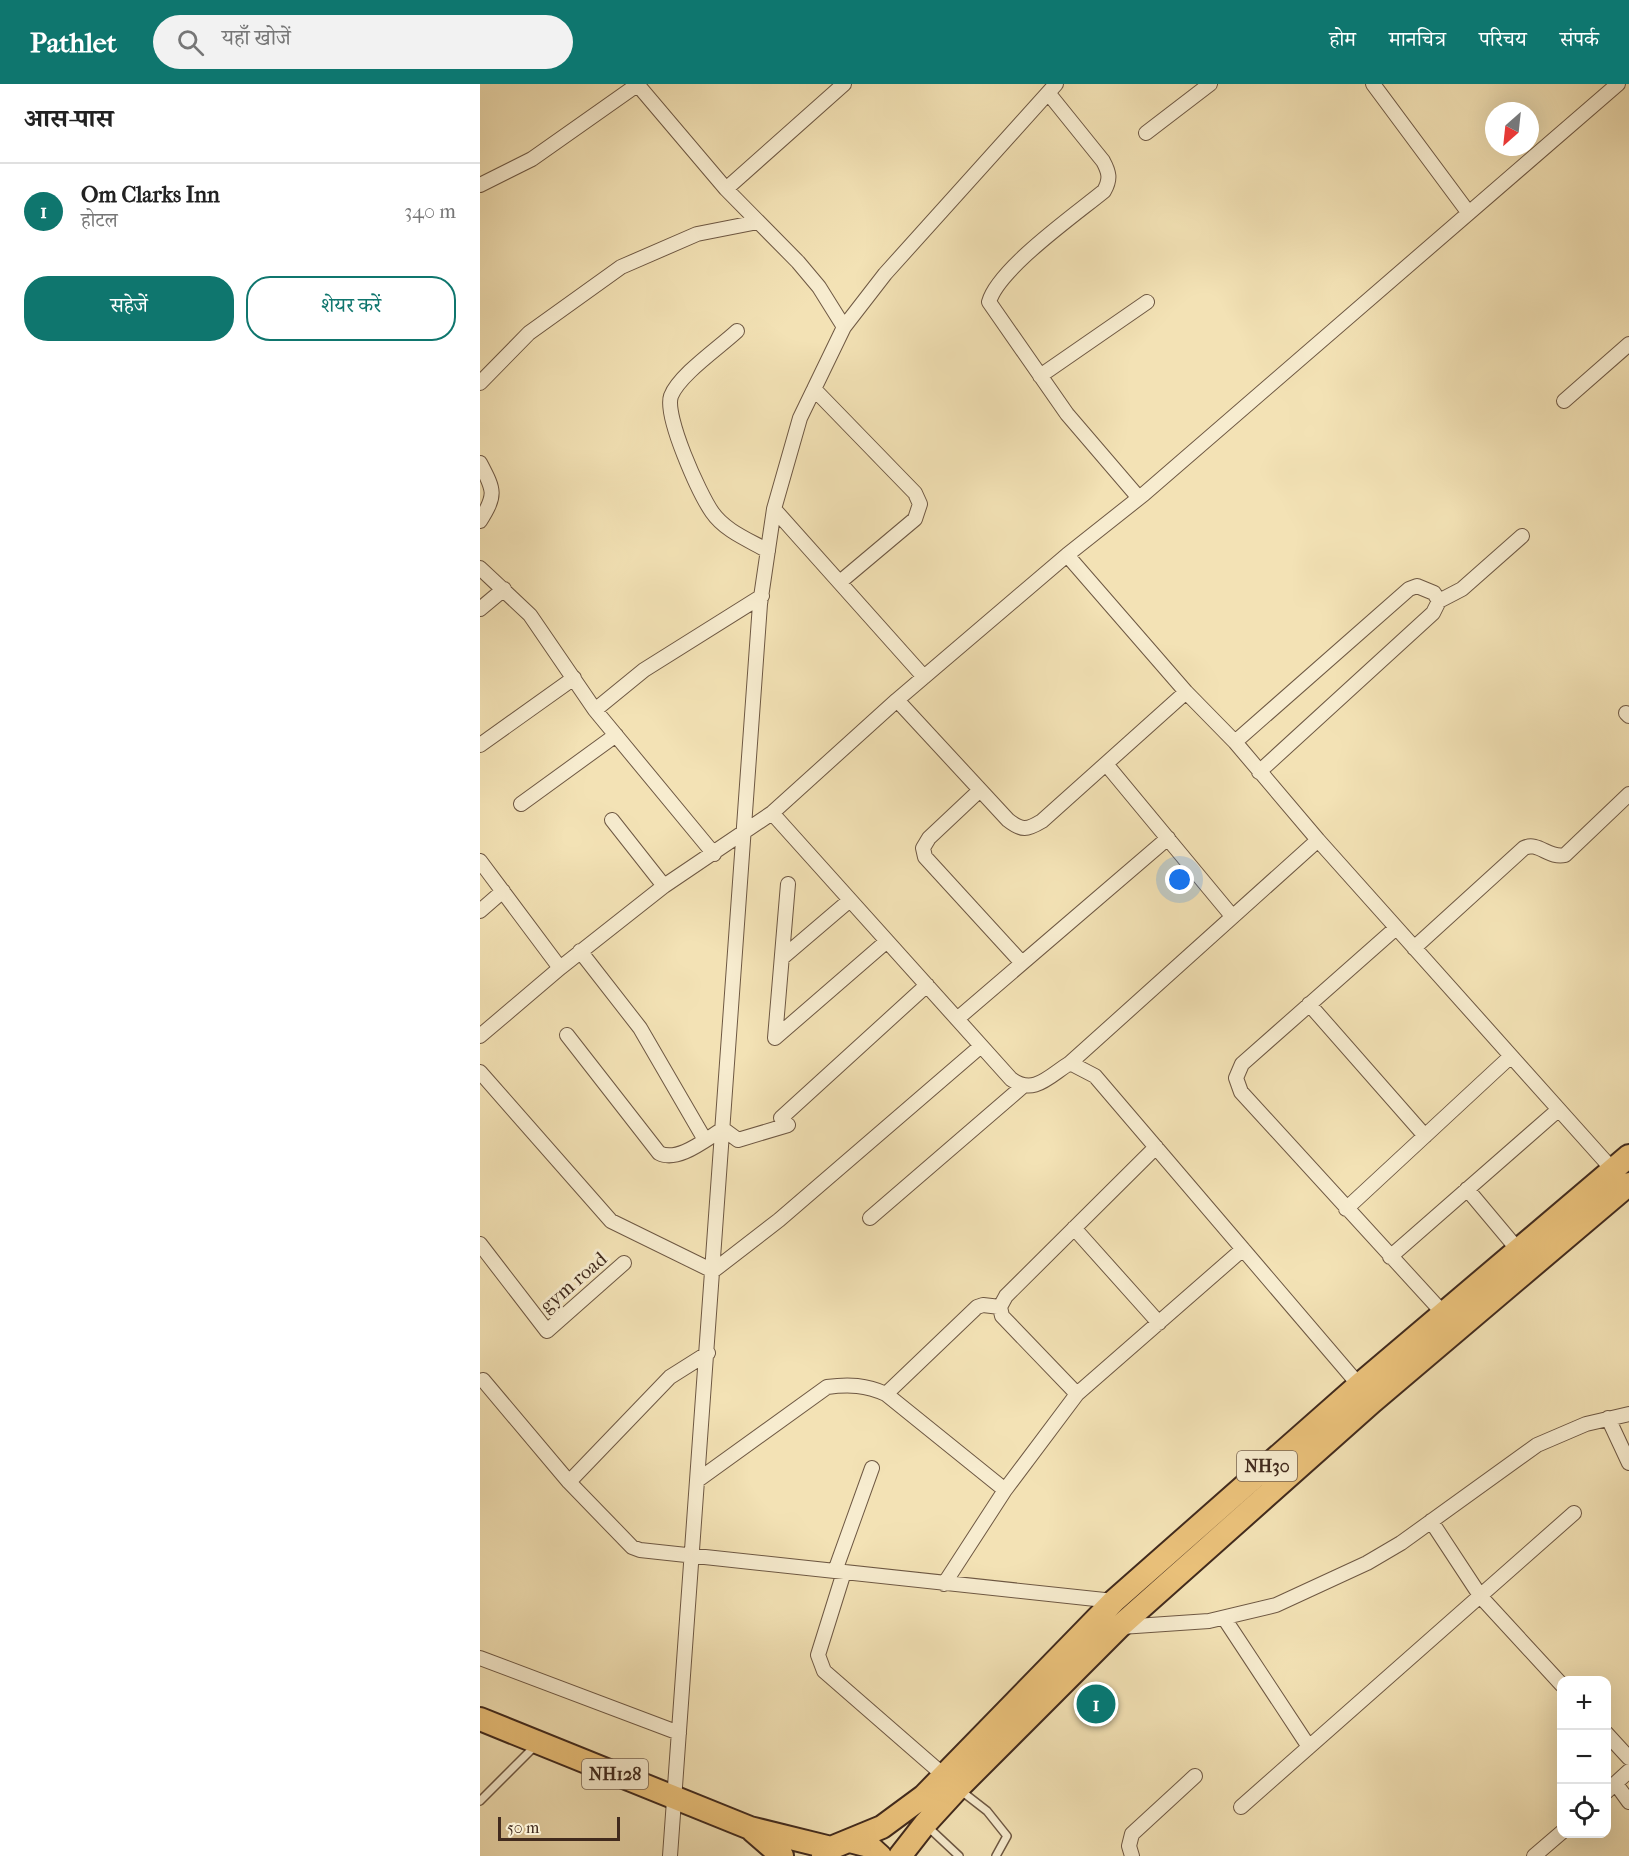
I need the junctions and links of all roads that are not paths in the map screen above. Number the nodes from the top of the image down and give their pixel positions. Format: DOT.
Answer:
graph roads {
  1 [pos="637,84"];
  2 [pos="844,84"];
  3 [pos="1210,84"];
  4 [pos="1373,84"];
  5 [pos="1618,84"];
  6 [pos="1053,89"];
  7 [pos="1146,133"];
  8 [pos="480,185"];
  9 [pos="726,189"];
  10 [pos="1468,212"];
  11 [pos="759,222"];
  12 [pos="1147,302"];
  13 [pos="844,327"];
  14 [pos="737,331"];
  15 [pos="1629,345"];
  16 [pos="1040,376"];
  17 [pos="480,383"];
  18 [pos="814,389"];
  19 [pos="1564,401"];
  20 [pos="480,462"];
  21 [pos="1139,498"];
  22 [pos="774,509"];
  23 [pos="480,520"];
  24 [pos="1522,536"];
  25 [pos="768,551"];
  26 [pos="1067,555"];
  27 [pos="480,568"];
  28 [pos="840,582"];
  29 [pos="504,589"];
  30 [pos="762,597"];
  31 [pos="1439,601"];
  32 [pos="480,609"];
  33 [pos="924,677"];
  34 [pos="573,678"];
  35 [pos="1186,692"];
  36 [pos="897,700"];
  37 [pos="595,710"];
  38 [pos="616,735"];
  39 [pos="1235,742"];
  40 [pos="480,745"];
  41 [pos="1106,764"];
  42 [pos="1259,772"];
  43 [pos="980,790"];
  44 [pos="1629,794"];
  45 [pos="521,804"];
  46 [pos="772,813"];
  47 [pos="612,820"];
  48 [pos="744,834"];
  49 [pos="1168,838"];
  50 [pos="1318,840"];
  51 [pos="714,854"];
  52 [pos="480,861"];
  53 [pos="788,884"];
  54 [pos="664,885"];
  55 [pos="503,891"];
  56 [pos="850,900"];
  57 [pos="480,911"];
  58 [pos="1233,916"];
  59 [pos="1396,928"];
  60 [pos="887,941"];
  61 [pos="1414,948"];
  62 [pos="580,951"];
  63 [pos="782,958"];
  64 [pos="1022,963"];
  65 [pos="560,968"];
  66 [pos="927,985"];
  67 [pos="1309,1005"];
  68 [pos="957,1019"];
  69 [pos="567,1035"];
  70 [pos="480,1036"];
  71 [pos="981,1046"];
  72 [pos="1510,1057"];
  73 [pos="1070,1063"];
  74 [pos="480,1072"];
  75 [pos="1022,1087"];
  76 [pos="1558,1110"];
  77 [pos="723,1129"];
  78 [pos="1425,1136"];
  79 [pos="705,1140"];
  80 [pos="1156,1148"];
  81 [pos="1624,1170"];
  82 [pos="1467,1189"];
  83 [pos="1346,1209"];
  84 [pos="870,1218"];
  85 [pos="1074,1228"];
  86 [pos="480,1244"];
  87 [pos="1243,1249"];
  88 [pos="1519,1251"];
  89 [pos="1390,1257"];
  90 [pos="624,1263"];
  91 [pos="713,1271"];
  92 [pos="1000,1307"];
  93 [pos="1444,1314"];
  94 [pos="1159,1323"];
  95 [pos="708,1353"];
  96 [pos="483,1380"];
  97 [pos="1359,1385"];
  98 [pos="886,1394"];
  99 [pos="1077,1394"];
  100 [pos="1629,1414"];
  101 [pos="1608,1418"];
  102 [pos="1629,1463"];
  103 [pos="872,1468"];
  104 [pos="698,1480"];
  105 [pos="569,1482"];
  106 [pos="1005,1490"];
  107 [pos="1574,1513"];
  108 [pos="1431,1521"];
  109 [pos="693,1555"];
  110 [pos="839,1572"];
  111 [pos="944,1584"];
  112 [pos="1481,1598"];
  113 [pos="1114,1601"];
  114 [pos="1224,1618"];
  115 [pos="1119,1627"];
  116 [pos="480,1658"];
  117 [pos="1557,1680"];
  118 [pos="480,1719"];
  119 [pos="679,1733"];
  120 [pos="1611,1738"];
  121 [pos="538,1743"];
  122 [pos="1310,1747"];
  123 [pos="1629,1758"];
  124 [pos="1629,1770"];
  125 [pos="1196,1776"];
  126 [pos="951,1782"];
  127 [pos="1611,1788"];
  128 [pos="673,1798"];
  129 [pos="480,1800"];
  130 [pos="1629,1802"];
  131 [pos="1241,1807"];
  132 [pos="924,1824"];
  133 [pos="750,1828"];
  134 [pos="1557,1836"];
  135 [pos="835,1848"];
  136 [pos="670,1856"];
  137 [pos="783,1856"];
  138 [pos="880,1856"];
  139 [pos="900,1856"];
  140 [pos="959,1856"];
  141 [pos="996,1856"];
  142 [pos="1132,1856"];
  143 [pos="1534,1856"];
  1 -- 8 [label="street"];
  1 -- 9 [label="street"];
  2 -- 9 [label="street"];
  3 -- 7 [label="street"];
  4 -- 10 [label="street"];
  5 -- 10 [label="street"];
  6 -- 13 [label="street"];
  6 -- 16 [label="street"];
  9 -- 11 [label="street"];
  10 -- 21 [label="street"];
  11 -- 13 [label="street"];
  11 -- 17 [label="street"];
  12 -- 16 [label="street"];
  13 -- 18 [label="street"];
  14 -- 25 [label="street"];
  15 -- 19 [label="street"];
  16 -- 21 [label="street"];
  18 -- 22 [label="street"];
  18 -- 28 [label="street"];
  20 -- 23 [label="street"];
  21 -- 26 [label="street"];
  22 -- 25 [label="street"];
  22 -- 28 [label="street"];
  24 -- 31 [label="street"];
  25 -- 30 [label="street"];
  26 -- 33 [label="street"];
  26 -- 35 [label="street"];
  27 -- 29 [label="street"];
  28 -- 33 [label="street"];
  29 -- 32 [label="street"];
  29 -- 34 [label="street"];
  30 -- 37 [label="street"];
  30 -- 48 [label="street"];
  31 -- 39 [label="street"];
  31 -- 42 [label="street"];
  33 -- 36 [label="street"];
  34 -- 37 [label="street"];
  34 -- 40 [label="street"];
  35 -- 39 [label="street"];
  35 -- 41 [label="street"];
  36 -- 43 [label="street"];
  36 -- 46 [label="street"];
  37 -- 38 [label="street"];
  38 -- 45 [label="street"];
  38 -- 51 [label="street"];
  39 -- 42 [label="street"];
  41 -- 43 [label="street"];
  41 -- 49 [label="street"];
  42 -- 50 [label="street"];
  43 -- 64 [label="street"];
  44 -- 61 [label="street"];
  46 -- 48 [label="street"];
  46 -- 56 [label="street"];
  47 -- 54 [label="street"];
  48 -- 51 [label="street"];
  48 -- 77 [label="street"];
  49 -- 58 [label="street"];
  49 -- 64 [label="street"];
  50 -- 58 [label="street"];
  50 -- 59 [label="street"];
  51 -- 54 [label="street"];
  52 -- 55 [label="street"];
  53 -- 63 [label="street"];
  54 -- 62 [label="street"];
  55 -- 57 [label="street"];
  55 -- 65 [label="street"];
  56 -- 60 [label="street"];
  56 -- 63 [label="street"];
  58 -- 73 [label="street"];
  59 -- 61 [label="street"];
  59 -- 67 [label="street"];
  60 -- 63 [label="street"];
  60 -- 66 [label="street"];
  61 -- 72 [label="street"];
  62 -- 65 [label="street"];
  62 -- 79 [label="street"];
  64 -- 68 [label="street"];
  65 -- 70 [label="street"];
  66 -- 68 [label="street"];
  66 -- 77 [label="street"];
  67 -- 78 [label="street"];
  67 -- 83 [label="street"];
  68 -- 71 [label="street"];
  69 -- 79 [label="street"];
  71 -- 75 [label="street"];
  71 -- 91 [label="street"];
  72 -- 76 [label="street"];
  72 -- 78 [label="street"];
  73 -- 75 [label="street"];
  73 -- 80 [label="street"];
  74 -- 91 [label="street"];
  75 -- 84 [label="street"];
  76 -- 81 [label="street"];
  76 -- 82 [label="street"];
  77 -- 79 [label="street"];
  77 -- 91 [label="street"];
  78 -- 83 [label="street"];
  80 -- 85 [label="street"];
  80 -- 87 [label="street"];
  81 -- 88 [label="highway, NH30"];
  81 -- 115 [label="highway, NH30"];
  82 -- 88 [label="street"];
  82 -- 89 [label="street"];
  83 -- 89 [label="street"];
  85 -- 92 [label="street"];
  85 -- 94 [label="street"];
  86 -- 90 [label="street, gym road"];
  87 -- 94 [label="street"];
  87 -- 97 [label="street"];
  88 -- 93 [label="highway, NH30"];
  89 -- 93 [label="street"];
  91 -- 95 [label="street"];
  92 -- 98 [label="street"];
  92 -- 99 [label="street"];
  93 -- 97 [label="highway, NH30"];
  94 -- 99 [label="street"];
  95 -- 104 [label="street"];
  95 -- 105 [label="street"];
  96 -- 105 [label="street"];
  97 -- 113 [label="highway, NH30"];
  98 -- 104 [label="street"];
  98 -- 106 [label="street"];
  99 -- 106 [label="street"];
  100 -- 101 [label="street"];
  101 -- 102 [label="street"];
  101 -- 108 [label="street"];
  103 -- 110 [label="street"];
  104 -- 109 [label="street"];
  105 -- 109 [label="street"];
  106 -- 111 [label="street"];
  107 -- 112 [label="street"];
  108 -- 112 [label="street"];
  108 -- 114 [label="street"];
  109 -- 110 [label="street"];
  109 -- 119 [label="street"];
  110 -- 111 [label="street"];
  110 -- 126 [label="street"];
  111 -- 113 [label="street"];
  112 -- 117 [label="street"];
  112 -- 122 [label="street"];
  113 -- 126 [label="highway, NH30"];
  114 -- 115 [label="street"];
  114 -- 122 [label="street"];
  115 -- 126 [label="highway, NH30"];
  116 -- 119 [label="street"];
  118 -- 121 [label="highway, NH128"];
  119 -- 128 [label="street"];
  120 -- 123 [label="street"];
  121 -- 128 [label="highway, NH128"];
  121 -- 129 [label="lane"];
  122 -- 131 [label="street"];
  124 -- 127 [label="street"];
  125 -- 142 [label="street"];
  126 -- 132 [label="highway, NH30"];
  126 -- 135 [label="highway, NH30"];
  126 -- 141 [label="lane"];
  127 -- 130 [label="street"];
  128 -- 133 [label="highway, NH128"];
  128 -- 136 [label="street"];
  132 -- 139 [label="highway, NH30"];
  132 -- 140 [label="lane"];
  133 -- 135 [label="highway, NH128"];
  133 -- 137 [label="highway, NH128"];
  134 -- 143 [label="street"];
  135 -- 138 [label="highway"];
}
